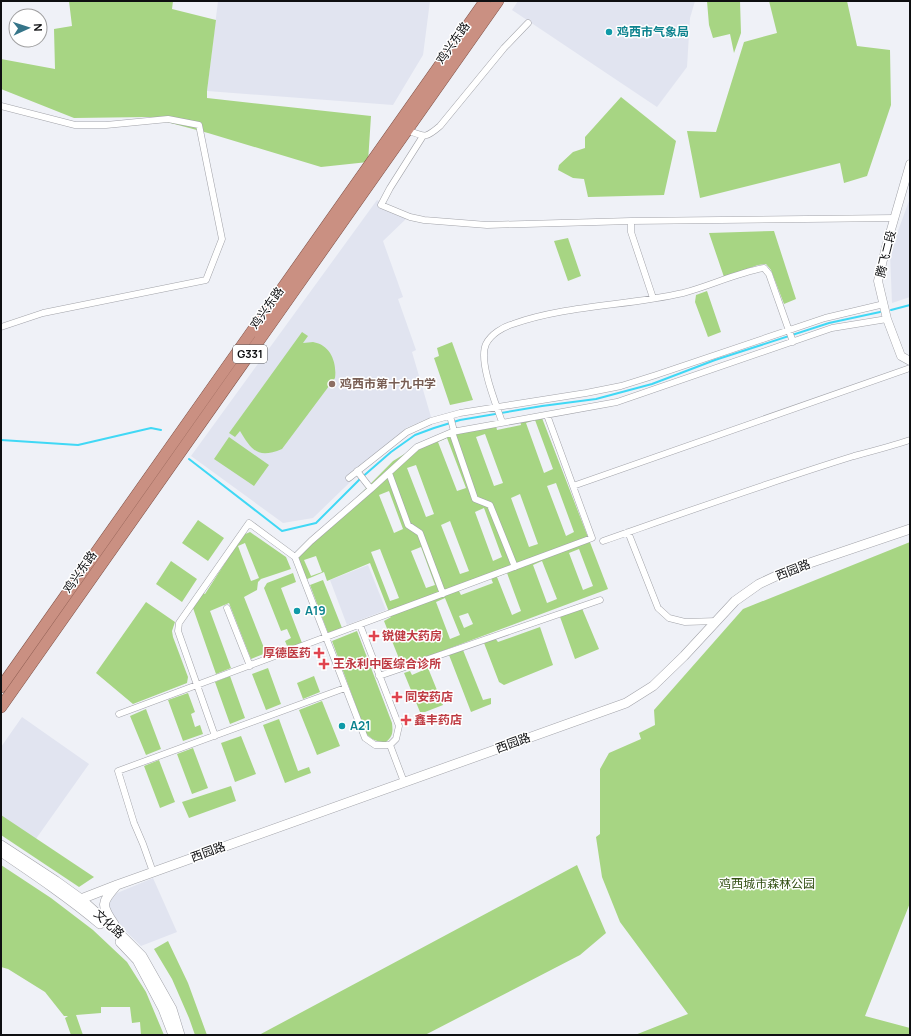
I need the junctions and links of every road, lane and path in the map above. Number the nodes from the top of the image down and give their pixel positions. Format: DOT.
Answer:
graph roads {
  1 [pos="485,1"];
  2 [pos="498,1"];
  3 [pos="528,23"];
  4 [pos="1,106"];
  5 [pos="408,130"];
  6 [pos="423,136"];
  7 [pos="910,164"];
  8 [pos="895,218"];
  9 [pos="631,221"];
  10 [pos="653,298"];
  11 [pos="884,304"];
  12 [pos="856,310"];
  13 [pos="825,318"];
  14 [pos="887,319"];
  15 [pos="859,324"];
  16 [pos="1,327"];
  17 [pos="789,330"];
  18 [pos="829,330"];
  19 [pos="793,342"];
  20 [pos="910,361"];
  21 [pos="910,368"];
  22 [pos="498,407"];
  23 [pos="547,415"];
  24 [pos="450,416"];
  25 [pos="502,422"];
  26 [pos="453,432"];
  27 [pos="910,440"];
  28 [pos="357,471"];
  29 [pos="389,473"];
  30 [pos="349,478"];
  31 [pos="573,486"];
  32 [pos="371,489"];
  33 [pos="910,529"];
  34 [pos="628,532"];
  35 [pos="603,541"];
  36 [pos="295,557"];
  37 [pos="515,567"];
  38 [pos="444,594"];
  39 [pos="600,600"];
  40 [pos="227,608"];
  41 [pos="717,621"];
  42 [pos="360,625"];
  43 [pos="326,638"];
  44 [pos="250,666"];
  45 [pos="379,676"];
  46 [pos="196,685"];
  47 [pos="1,687"];
  48 [pos="346,688"];
  49 [pos="1,707"];
  50 [pos="119,714"];
  51 [pos="215,736"];
  52 [pos="390,745"];
  53 [pos="404,782"];
  54 [pos="1,845"];
  55 [pos="1,852"];
  56 [pos="153,872"];
  57 [pos="117,885"];
  58 [pos="78,902"];
  59 [pos="121,935"];
  60 [pos="173,1035"];
  61 [pos="180,1035"];
  1 -- 47 [label="highway, 鸡兴东路 / G331"];
  2 -- 5 [label="highway, 鸡兴东路 / G331"];
  3 -- 6 [label="street"];
  4 -- 16 [label="street"];
  5 -- 6 [label="street"];
  5 -- 49 [label="highway, 鸡兴东路 / G331"];
  6 -- 9 [label="street"];
  7 -- 8 [label="street, 腾飞二段"];
  8 -- 9 [label="street"];
  8 -- 11 [label="street, 腾飞二段"];
  9 -- 10 [label="street"];
  10 -- 17 [label="street"];
  10 -- 22 [label="street"];
  11 -- 12 [label="street"];
  11 -- 14 [label="street, 腾飞二段"];
  12 -- 13 [label="street"];
  12 -- 15 [label="street"];
  13 -- 17 [label="street"];
  13 -- 18 [label="street"];
  14 -- 15 [label="street"];
  14 -- 20 [label="street, 腾飞二段"];
  15 -- 18 [label="street"];
  17 -- 19 [label="street"];
  17 -- 22 [label="street"];
  18 -- 19 [label="street"];
  19 -- 23 [label="street"];
  21 -- 31 [label="street"];
  22 -- 24 [label="street"];
  22 -- 25 [label="street"];
  23 -- 25 [label="street"];
  23 -- 31 [label="street"];
  24 -- 26 [label="street"];
  24 -- 28 [label="street"];
  25 -- 26 [label="street"];
  26 -- 29 [label="street"];
  26 -- 37 [label="street"];
  27 -- 34 [label="street"];
  28 -- 30 [label="street"];
  28 -- 32 [label="street"];
  29 -- 32 [label="street"];
  29 -- 38 [label="street"];
  31 -- 37 [label="street"];
  32 -- 36 [label="street"];
  33 -- 41 [label="main road, 西园路"];
  34 -- 35 [label="street"];
  34 -- 41 [label="street"];
  36 -- 43 [label="street"];
  36 -- 46 [label="street"];
  37 -- 38 [label="street"];
  38 -- 42 [label="street"];
  39 -- 45 [label="street"];
  40 -- 44 [label="street"];
  41 -- 53 [label="main road, 西园路"];
  42 -- 43 [label="street"];
  42 -- 45 [label="street"];
  43 -- 44 [label="street"];
  43 -- 48 [label="street"];
  44 -- 46 [label="street"];
  45 -- 52 [label="street"];
  46 -- 50 [label="street"];
  46 -- 51 [label="street"];
  48 -- 51 [label="street"];
  48 -- 52 [label="street"];
  51 -- 56 [label="street"];
  52 -- 53 [label="street"];
  53 -- 56 [label="main road, 西园路"];
  54 -- 58 [label="main road, 文化路"];
  55 -- 58 [label="main road, 文化路"];
  56 -- 57 [label="main road, 西园路"];
  57 -- 58 [label="main road, 西园路"];
  57 -- 59 [label="main road"];
  58 -- 59 [label="main road, 文化路"];
  58 -- 60 [label="main road, 文化路"];
  59 -- 61 [label="main road, 文化路"];
}
